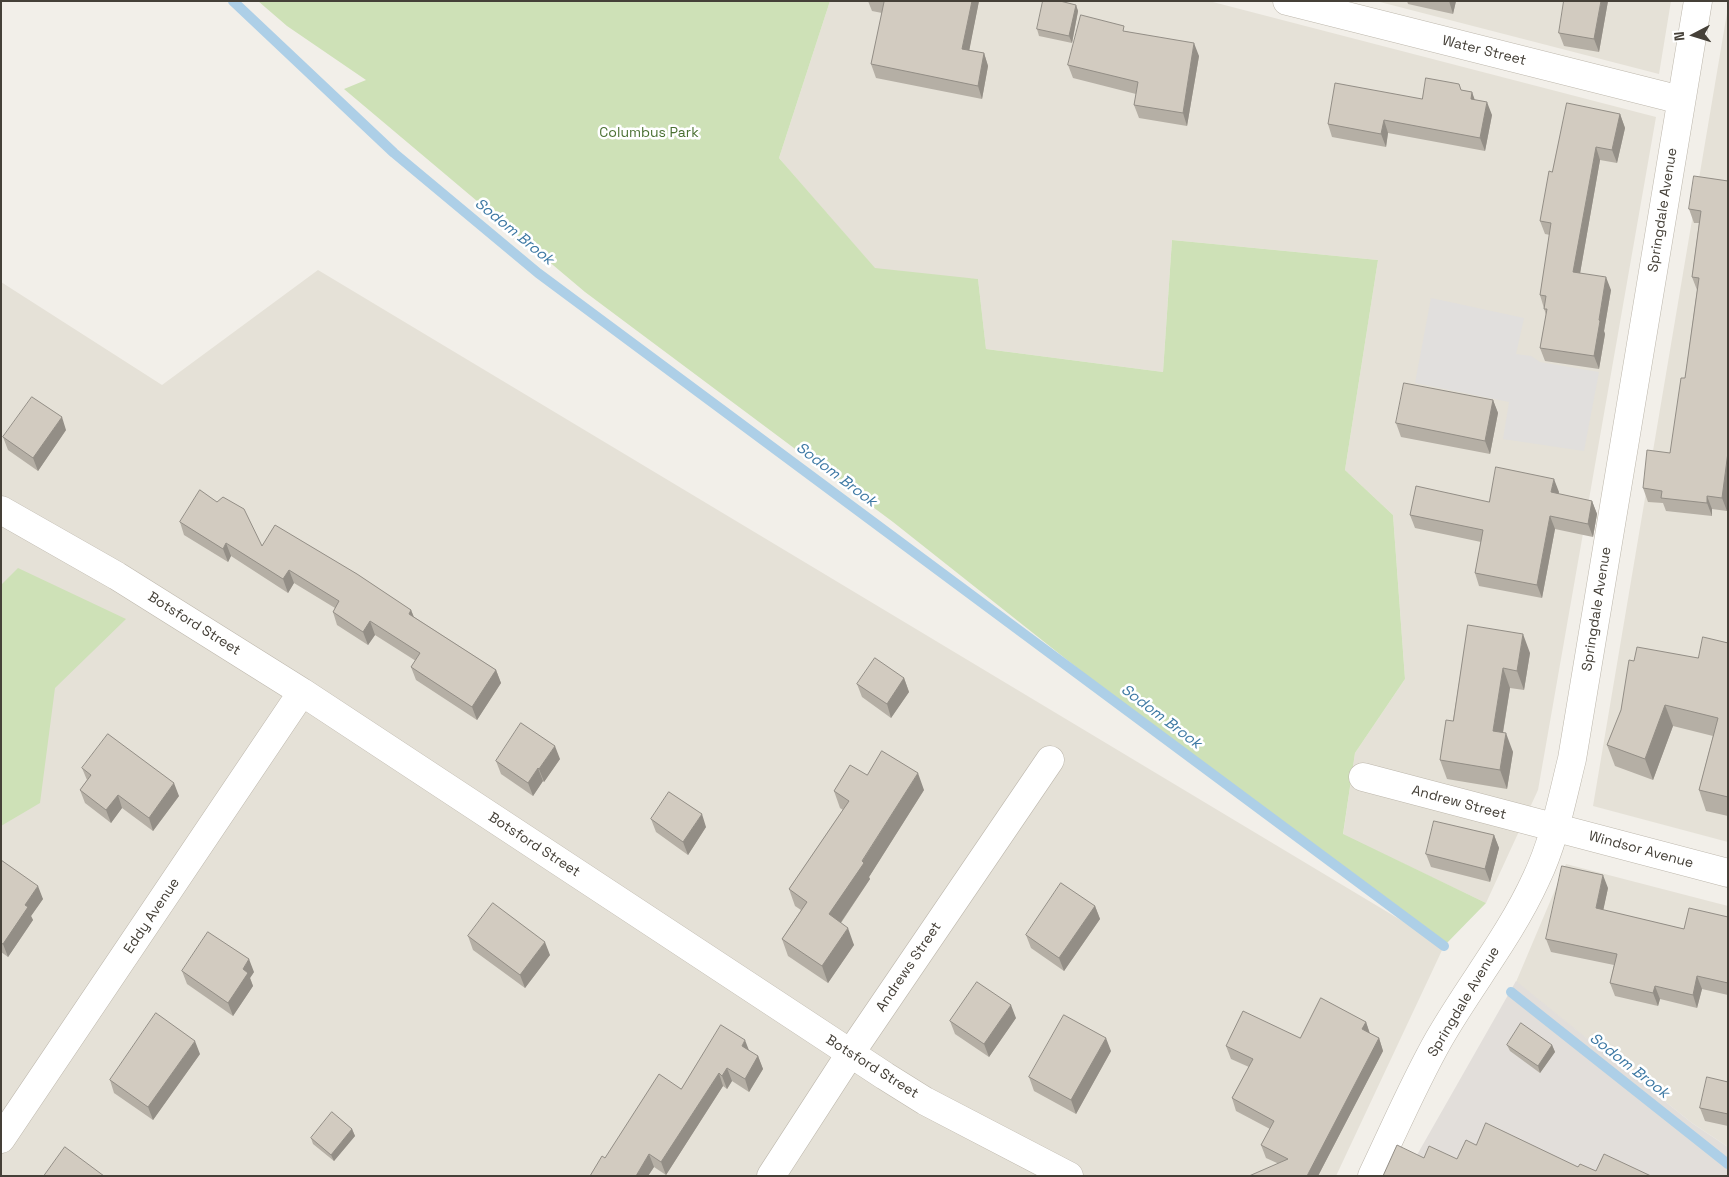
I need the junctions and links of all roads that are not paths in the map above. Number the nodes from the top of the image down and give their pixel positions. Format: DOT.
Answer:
graph roads {
  1 [pos="1287,1"];
  2 [pos="1698,1"];
  3 [pos="1681,100"];
  4 [pos="1,510"];
  5 [pos="302,692"];
  6 [pos="1050,760"];
  7 [pos="1363,777"];
  8 [pos="1555,828"];
  9 [pos="1728,873"];
  10 [pos="850,1054"];
  11 [pos="1,1140"];
  12 [pos="771,1176"];
  13 [pos="1069,1176"];
  14 [pos="1372,1176"];
  1 -- 3 [label="street, Water Street"];
  2 -- 3 [label="street, Springdale Avenue"];
  3 -- 8 [label="street, Springdale Avenue"];
  4 -- 5 [label="street, Botsford Street"];
  5 -- 10 [label="street, Botsford Street"];
  5 -- 11 [label="street, Eddy Avenue"];
  6 -- 10 [label="street, Andrews Street"];
  7 -- 8 [label="street, Andrew Street"];
  8 -- 9 [label="street, Windsor Avenue"];
  8 -- 14 [label="street, Springdale Avenue"];
  10 -- 12 [label="street, Andrews Street"];
  10 -- 13 [label="street, Botsford Street"];
}
